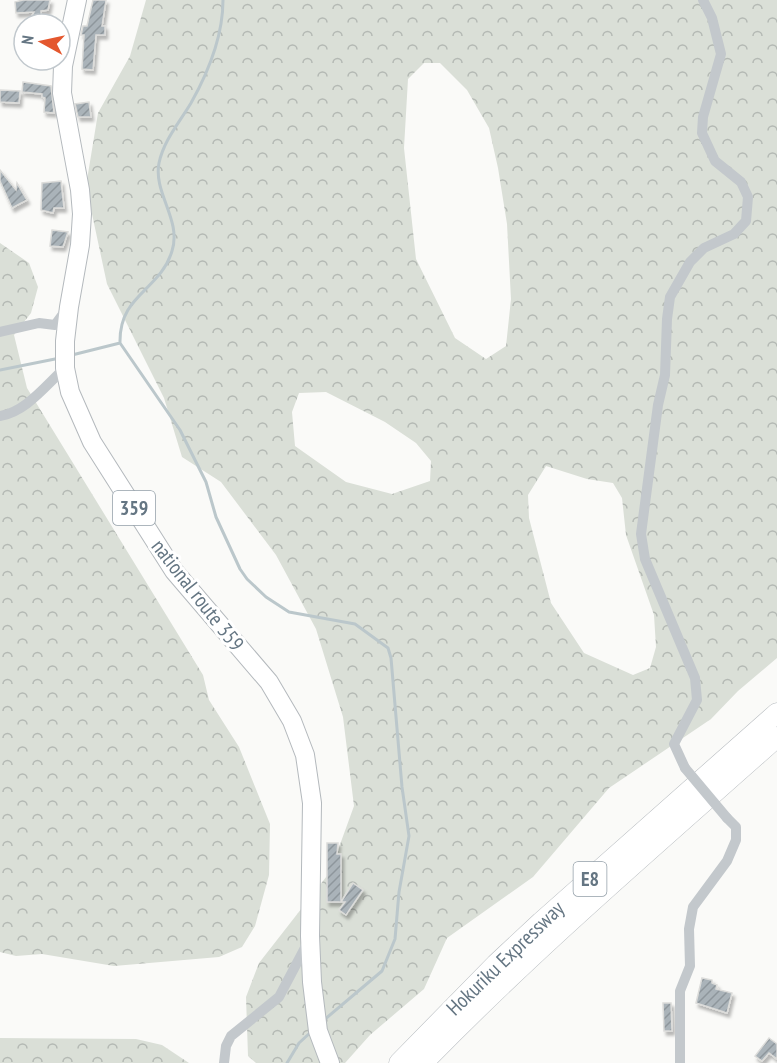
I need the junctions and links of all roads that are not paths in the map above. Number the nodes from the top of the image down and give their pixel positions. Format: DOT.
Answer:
graph roads {
  1 [pos="77,0"];
  2 [pos="703,0"];
  3 [pos="69,307"];
  4 [pos="0,332"];
  5 [pos="65,368"];
  6 [pos="0,416"];
  7 [pos="777,713"];
  8 [pos="777,737"];
  9 [pos="310,936"];
  10 [pos="410,1059"];
  11 [pos="224,1063"];
  12 [pos="330,1063"];
  13 [pos="681,1063"];
  1 -- 3 [label="highway, national route 359 / 359"];
  2 -- 13 [label="street, bridge"];
  3 -- 4 [label="street"];
  3 -- 5 [label="highway, national route 359 / 359"];
  5 -- 6 [label="street"];
  5 -- 9 [label="highway, national route 359 / 359"];
  7 -- 10 [label="highway, Hokuriku Expressway / E8"];
  8 -- 10 [label="highway, Hokuriku Expressway / E8"];
  9 -- 11 [label="street"];
  9 -- 12 [label="highway, national route 359 / 359"];
}
